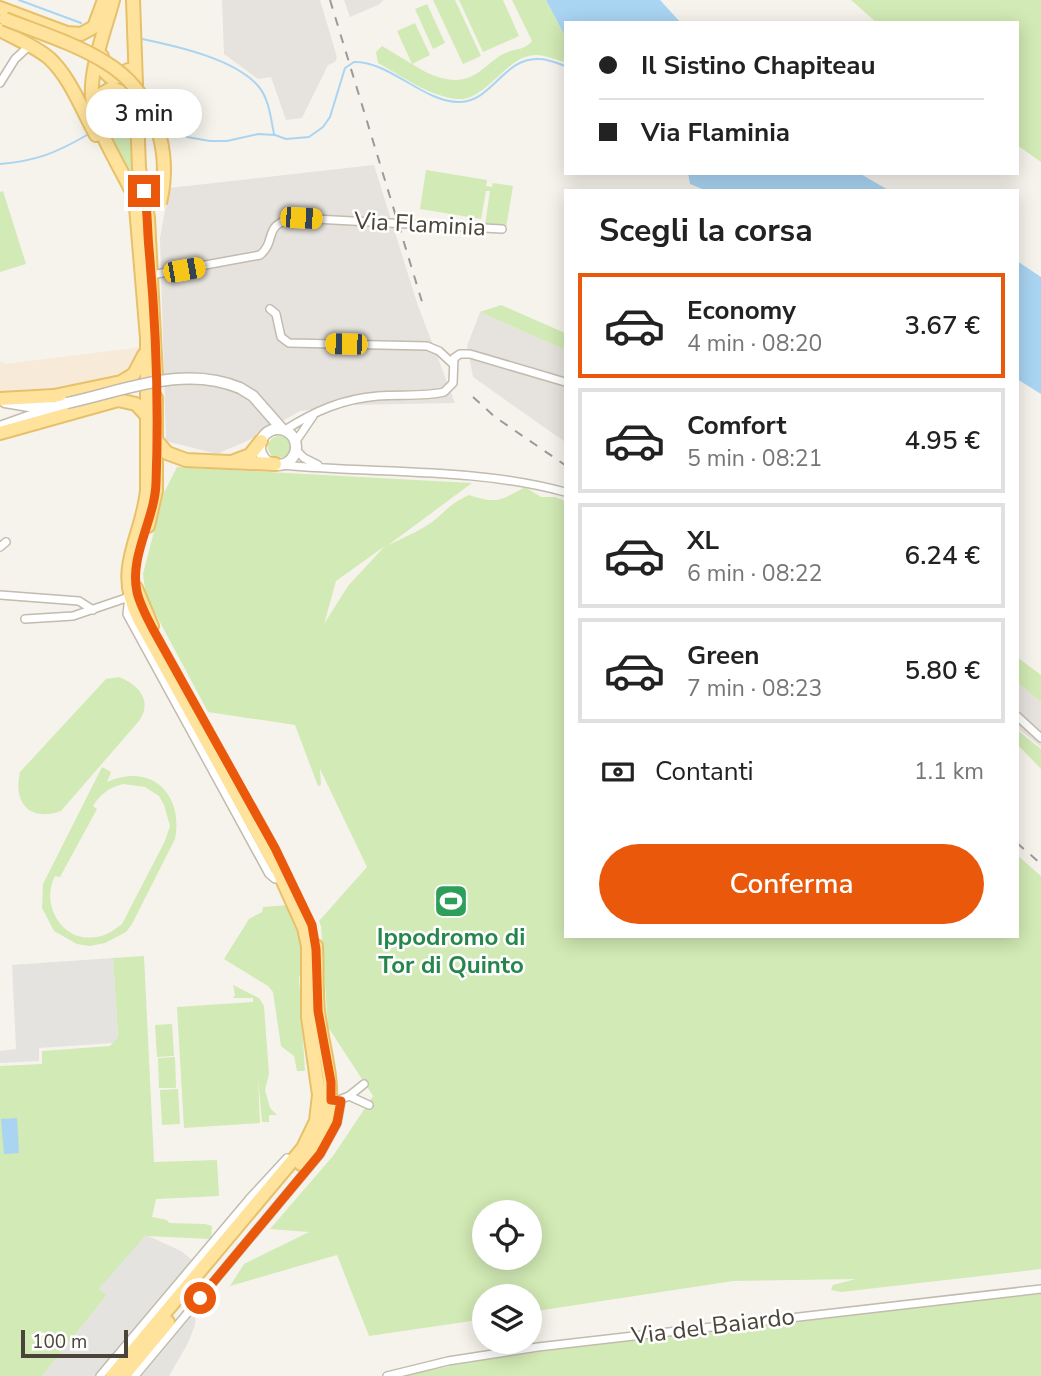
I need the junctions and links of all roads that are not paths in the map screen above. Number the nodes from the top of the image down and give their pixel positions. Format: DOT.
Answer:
graph roads {
  1 [pos="104,0"];
  2 [pos="113,0"];
  3 [pos="133,0"];
  4 [pos="1,18"];
  5 [pos="67,33"];
  6 [pos="103,42"];
  7 [pos="29,46"];
  8 [pos="134,52"];
  9 [pos="0,83"];
  10 [pos="97,118"];
  11 [pos="137,122"];
  12 [pos="119,165"];
  13 [pos="502,229"];
  14 [pos="148,244"];
  15 [pos="151,275"];
  16 [pos="270,309"];
  17 [pos="147,344"];
  18 [pos="453,364"];
  19 [pos="564,382"];
  20 [pos="0,400"];
  21 [pos="67,403"];
  22 [pos="264,408"];
  23 [pos="316,412"];
  24 [pos="148,416"];
  25 [pos="0,427"];
  26 [pos="284,429"];
  27 [pos="0,433"];
  28 [pos="262,438"];
  29 [pos="156,440"];
  30 [pos="296,445"];
  31 [pos="186,460"];
  32 [pos="230,462"];
  33 [pos="278,465"];
  34 [pos="332,469"];
  35 [pos="156,476"];
  36 [pos="564,492"];
  37 [pos="0,595"];
  38 [pos="129,597"];
  39 [pos="93,610"];
  40 [pos="25,619"];
  41 [pos="1019,718"];
  42 [pos="1041,738"];
  43 [pos="285,877"];
  44 [pos="364,1084"];
  45 [pos="349,1096"];
  46 [pos="331,1099"];
  47 [pos="369,1105"];
  48 [pos="1041,1289"];
  49 [pos="177,1318"];
  50 [pos="147,1327"];
  51 [pos="100,1376"];
  52 [pos="112,1376"];
  53 [pos="123,1376"];
  54 [pos="135,1376"];
  55 [pos="387,1376"];
  1 -- 5 [label="main road"];
  2 -- 6 [label="main road"];
  3 -- 8 [label="main road"];
  4 -- 5 [label="main road"];
  4 -- 7 [label="main road"];
  4 -- 14 [label="main road, bridge"];
  5 -- 7 [label="main road"];
  6 -- 8 [label="main road"];
  6 -- 10 [label="main road"];
  7 -- 9 [label="street"];
  7 -- 12 [label="main road"];
  8 -- 11 [label="main road"];
  10 -- 11 [label="main road"];
  10 -- 12 [label="main road"];
  11 -- 14 [label="main road"];
  12 -- 17 [label="main road"];
  13 -- 15 [label="street, Via Flaminia"];
  14 -- 15 [label="main road"];
  15 -- 29 [label="main road"];
  16 -- 18 [label="street"];
  17 -- 20 [label="main road"];
  17 -- 24 [label="main road"];
  18 -- 19 [label="street"];
  18 -- 23 [label="street"];
  20 -- 21 [label="street"];
  21 -- 22 [label="street, bridge"];
  21 -- 25 [label="street"];
  22 -- 26 [label="street"];
  22 -- 28 [label="street"];
  23 -- 26 [label="street"];
  23 -- 30 [label="street"];
  24 -- 27 [label="main road"];
  24 -- 38 [label="main road"];
  26 -- 28 [label="street"];
  26 -- 30 [label="street"];
  28 -- 32 [label="main road"];
  28 -- 33 [label="street"];
  29 -- 31 [label="main road"];
  29 -- 35 [label="main road"];
  30 -- 33 [label="street"];
  30 -- 34 [label="street"];
  31 -- 32 [label="main road"];
  31 -- 35 [label="main road"];
  32 -- 33 [label="main road"];
  33 -- 34 [label="street"];
  34 -- 36 [label="street"];
  35 -- 43 [label="main road"];
  37 -- 39 [label="street"];
  38 -- 39 [label="street"];
  38 -- 43 [label="main road"];
  39 -- 40 [label="street"];
  41 -- 42 [label="street"];
  43 -- 46 [label="main road"];
  44 -- 45 [label="street"];
  45 -- 46 [label="street"];
  45 -- 47 [label="street"];
  46 -- 49 [label="main road"];
  46 -- 50 [label="main road"];
  48 -- 55 [label="street, Via del Baiardo"];
  49 -- 53 [label="main road"];
  49 -- 54 [label="street"];
  50 -- 51 [label="street"];
  50 -- 52 [label="main road"];
}
